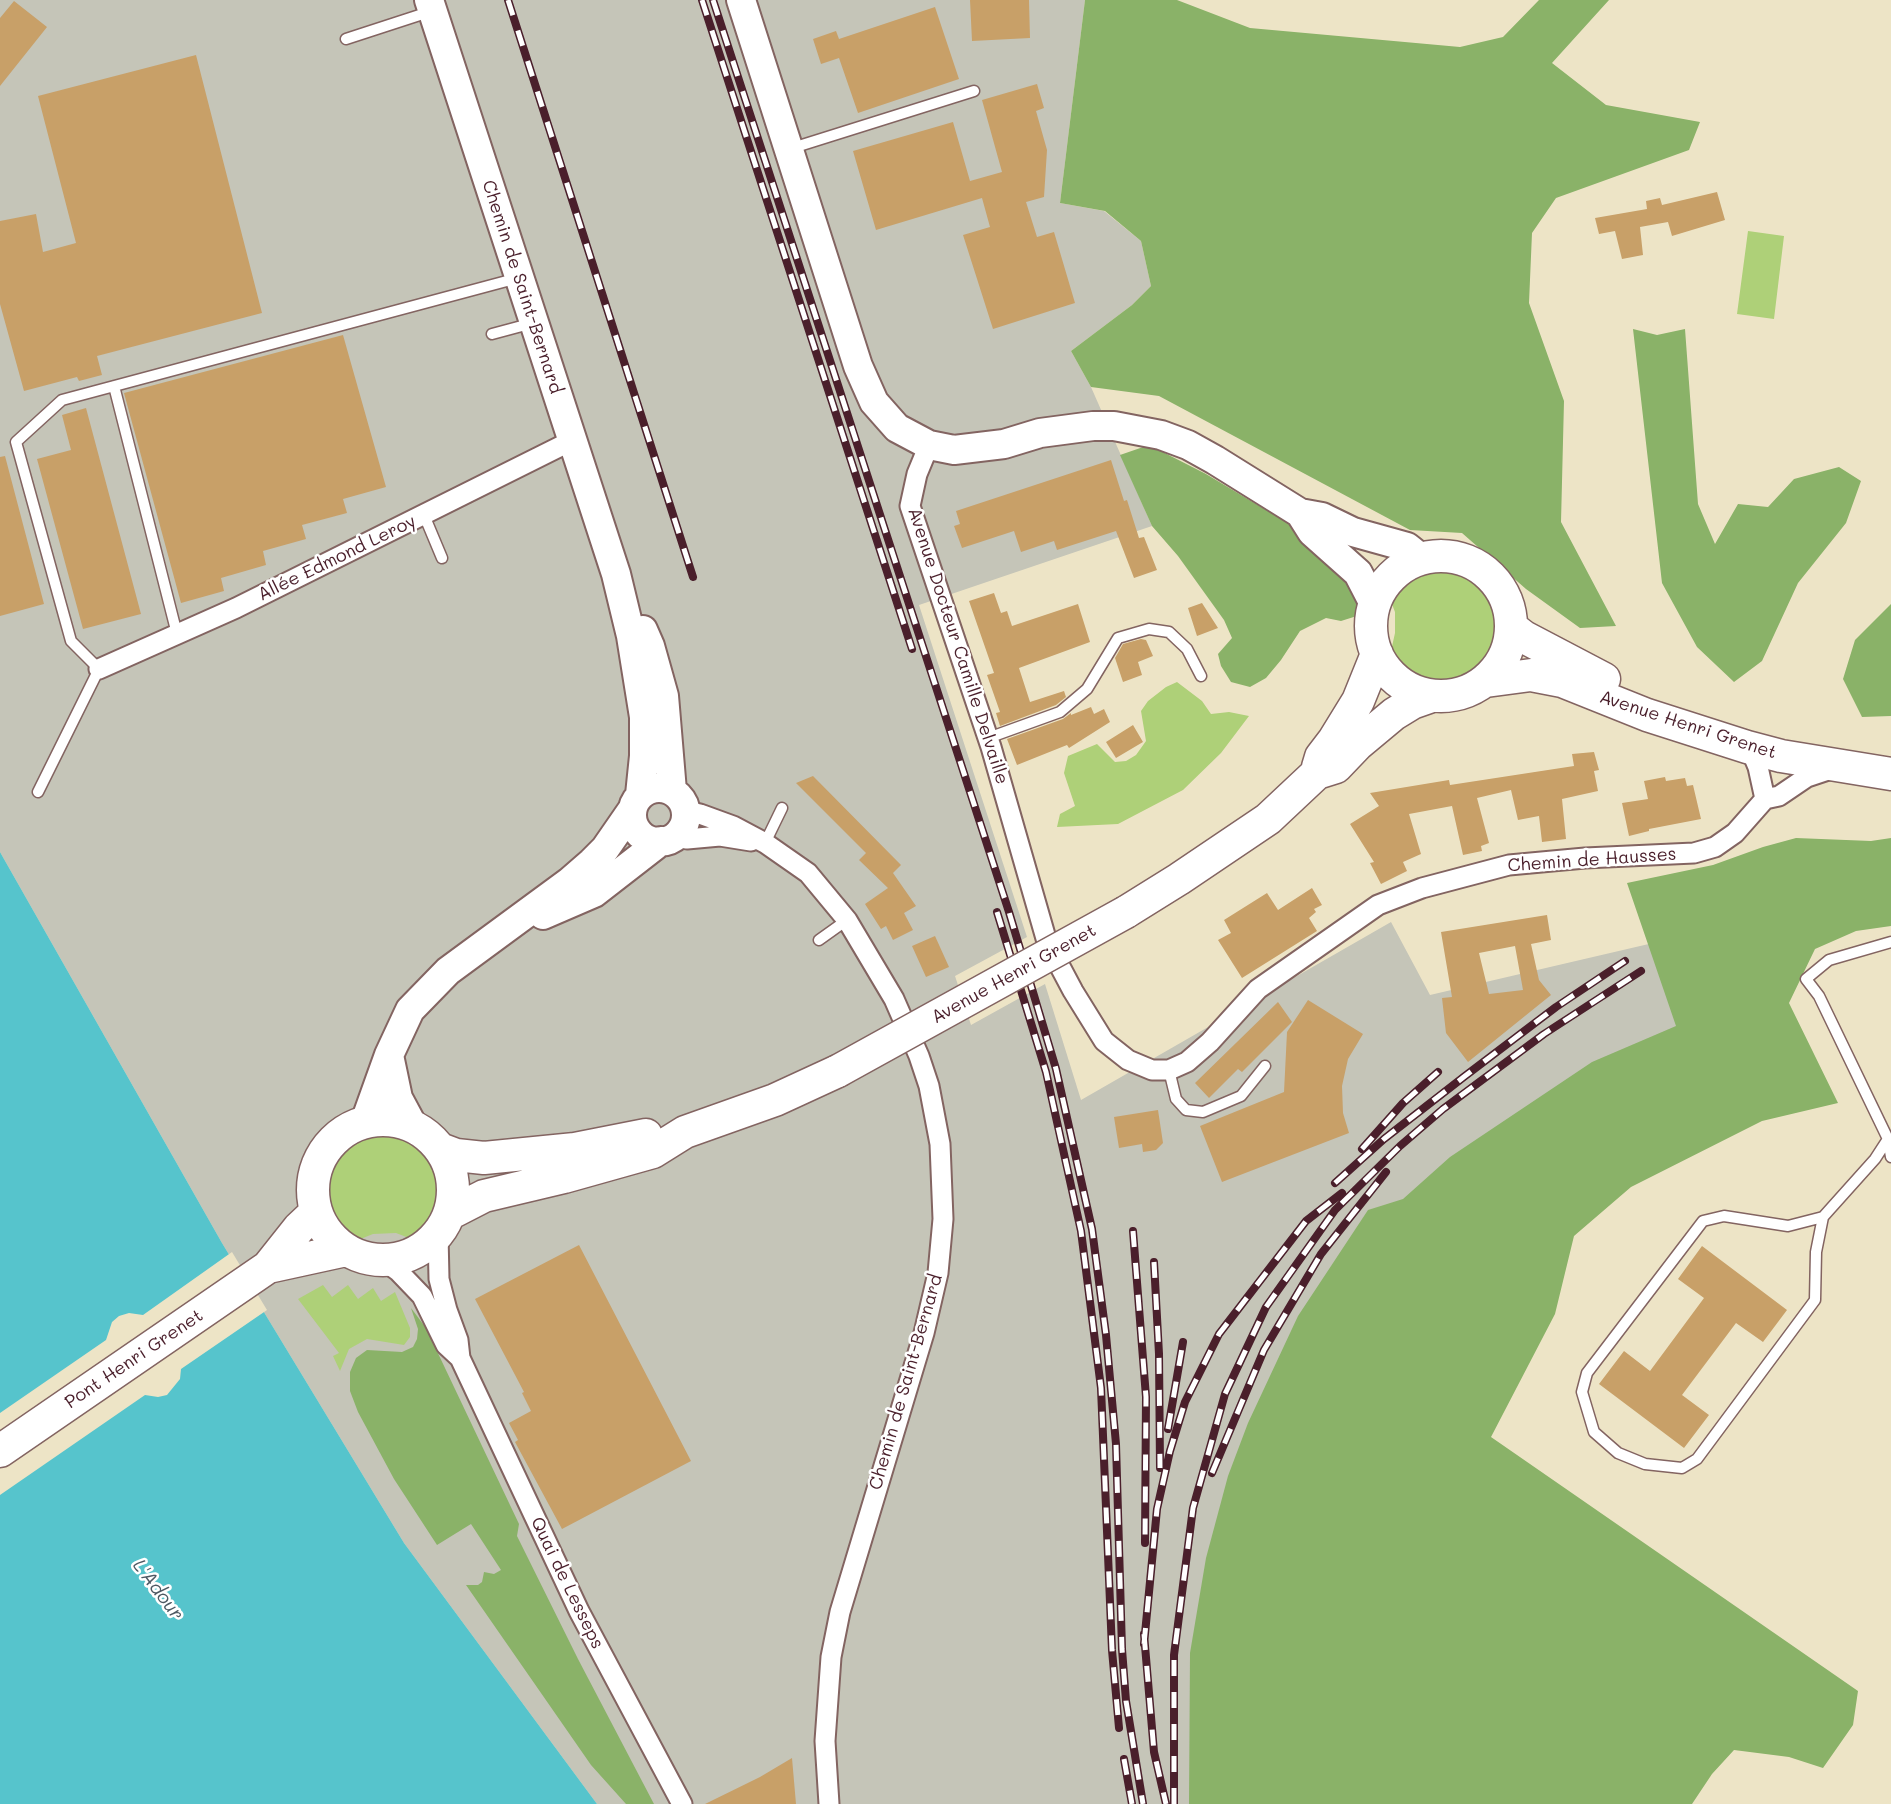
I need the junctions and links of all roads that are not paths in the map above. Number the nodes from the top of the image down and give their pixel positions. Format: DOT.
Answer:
graph roads {
  1 [pos="741,0"];
  2 [pos="430,5"];
  3 [pos="346,39"];
  4 [pos="974,91"];
  5 [pos="802,145"];
  6 [pos="519,278"];
  7 [pos="533,323"];
  8 [pos="492,334"];
  9 [pos="114,386"];
  10 [pos="571,441"];
  11 [pos="929,445"];
  12 [pos="1300,513"];
  13 [pos="424,515"];
  14 [pos="442,558"];
  15 [pos="1422,559"];
  16 [pos="616,574"];
  17 [pos="1374,604"];
  18 [pos="1511,627"];
  19 [pos="177,634"];
  20 [pos="1377,654"];
  21 [pos="99,669"];
  22 [pos="1202,676"];
  23 [pos="1486,681"];
  24 [pos="1432,696"];
  25 [pos="988,738"];
  26 [pos="1746,747"];
  27 [pos="1891,756"];
  28 [pos="1839,767"];
  29 [pos="1317,773"];
  30 [pos="1891,774"];
  31 [pos="38,792"];
  32 [pos="1765,799"];
  33 [pos="679,801"];
  34 [pos="636,803"];
  35 [pos="782,808"];
  36 [pos="667,839"];
  37 [pos="765,842"];
  38 [pos="848,920"];
  39 [pos="498,934"];
  40 [pos="819,940"];
  41 [pos="1891,942"];
  42 [pos="389,1055"];
  43 [pos="1265,1066"];
  44 [pos="1168,1070"];
  45 [pos="365,1122"];
  46 [pos="414,1126"];
  47 [pos="1886,1126"];
  48 [pos="685,1132"];
  49 [pos="1888,1139"];
  50 [pos="440,1149"];
  51 [pos="1891,1157"];
  52 [pos="316,1212"];
  53 [pos="1823,1217"];
  54 [pos="443,1224"];
  55 [pos="346,1250"];
  56 [pos="295,1251"];
  57 [pos="383,1260"];
  58 [pos="460,1358"];
  59 [pos="0,1451"];
  60 [pos="681,1804"];
  61 [pos="829,1804"];
  1 -- 11 [label="main road"];
  2 -- 3 [label="lane"];
  2 -- 6 [label="main road, Chemin de Saint-Bernard"];
  4 -- 5 [label="lane"];
  6 -- 7 [label="main road, Chemin de Saint-Bernard"];
  6 -- 9 [label="lane"];
  7 -- 8 [label="lane"];
  7 -- 10 [label="main road, Chemin de Saint-Bernard"];
  9 -- 19 [label="lane"];
  9 -- 21 [label="lane"];
  10 -- 13 [label="street, Allée Edmond Leroy"];
  10 -- 16 [label="main road, Chemin de Saint-Bernard"];
  11 -- 12 [label="main road"];
  11 -- 25 [label="street, Avenue Docteur Camille Delvaille"];
  12 -- 15 [label="main road"];
  12 -- 17 [label="main road"];
  13 -- 14 [label="lane"];
  13 -- 19 [label="street, Allée Edmond Leroy"];
  15 -- 17 [label="main road"];
  15 -- 18 [label="main road"];
  16 -- 33 [label="main road, Chemin de Saint-Bernard"];
  16 -- 34 [label="main road, Chemin de Saint-Bernard"];
  17 -- 20 [label="main road"];
  18 -- 23 [label="main road"];
  18 -- 27 [label="main road, Avenue Henri Grenet"];
  19 -- 21 [label="street, Allée Edmond Leroy"];
  20 -- 24 [label="main road"];
  20 -- 29 [label="main road, Avenue Henri Grenet"];
  21 -- 31 [label="lane"];
  22 -- 25 [label="lane"];
  23 -- 24 [label="main road"];
  23 -- 26 [label="main road, Avenue Henri Grenet"];
  24 -- 29 [label="main road, Avenue Henri Grenet"];
  25 -- 44 [label="street, Avenue Docteur Camille Delvaille"];
  26 -- 28 [label="main road, Avenue Henri Grenet"];
  26 -- 32 [label="street"];
  28 -- 30 [label="main road, Avenue Henri Grenet"];
  28 -- 32 [label="street, Chemin de Hausses"];
  29 -- 48 [label="main road, Avenue Henri Grenet, bridge"];
  32 -- 44 [label="street, Chemin de Hausses"];
  33 -- 34 [label="main road"];
  33 -- 36 [label="main road"];
  33 -- 37 [label="street, Chemin de Saint-Bernard"];
  34 -- 36 [label="main road"];
  34 -- 39 [label="main road"];
  35 -- 37 [label="lane"];
  36 -- 37 [label="street, Chemin de Saint-Bernard"];
  36 -- 39 [label="main road"];
  37 -- 38 [label="street, Chemin de Saint-Bernard"];
  38 -- 40 [label="lane"];
  38 -- 61 [label="street, Chemin de Saint-Bernard"];
  39 -- 42 [label="main road"];
  41 -- 47 [label="lane"];
  42 -- 45 [label="main road"];
  42 -- 46 [label="main road"];
  43 -- 44 [label="lane"];
  45 -- 46 [label="main road"];
  45 -- 52 [label="main road"];
  46 -- 50 [label="main road"];
  47 -- 49 [label="lane"];
  48 -- 50 [label="main road, Avenue Henri Grenet"];
  48 -- 54 [label="main road, Avenue Henri Grenet"];
  49 -- 51 [label="lane"];
  49 -- 53 [label="lane"];
  50 -- 54 [label="main road"];
  52 -- 55 [label="main road"];
  52 -- 56 [label="main road, Pont Henri Grenet"];
  53 -- 53 [label="lane"];
  54 -- 57 [label="main road"];
  54 -- 58 [label="street, Quai de Lesseps"];
  55 -- 56 [label="main road"];
  55 -- 57 [label="main road"];
  56 -- 59 [label="main road, Pont Henri Grenet"];
  57 -- 58 [label="street, Quai de Lesseps"];
  58 -- 60 [label="street, Quai de Lesseps"];
}
